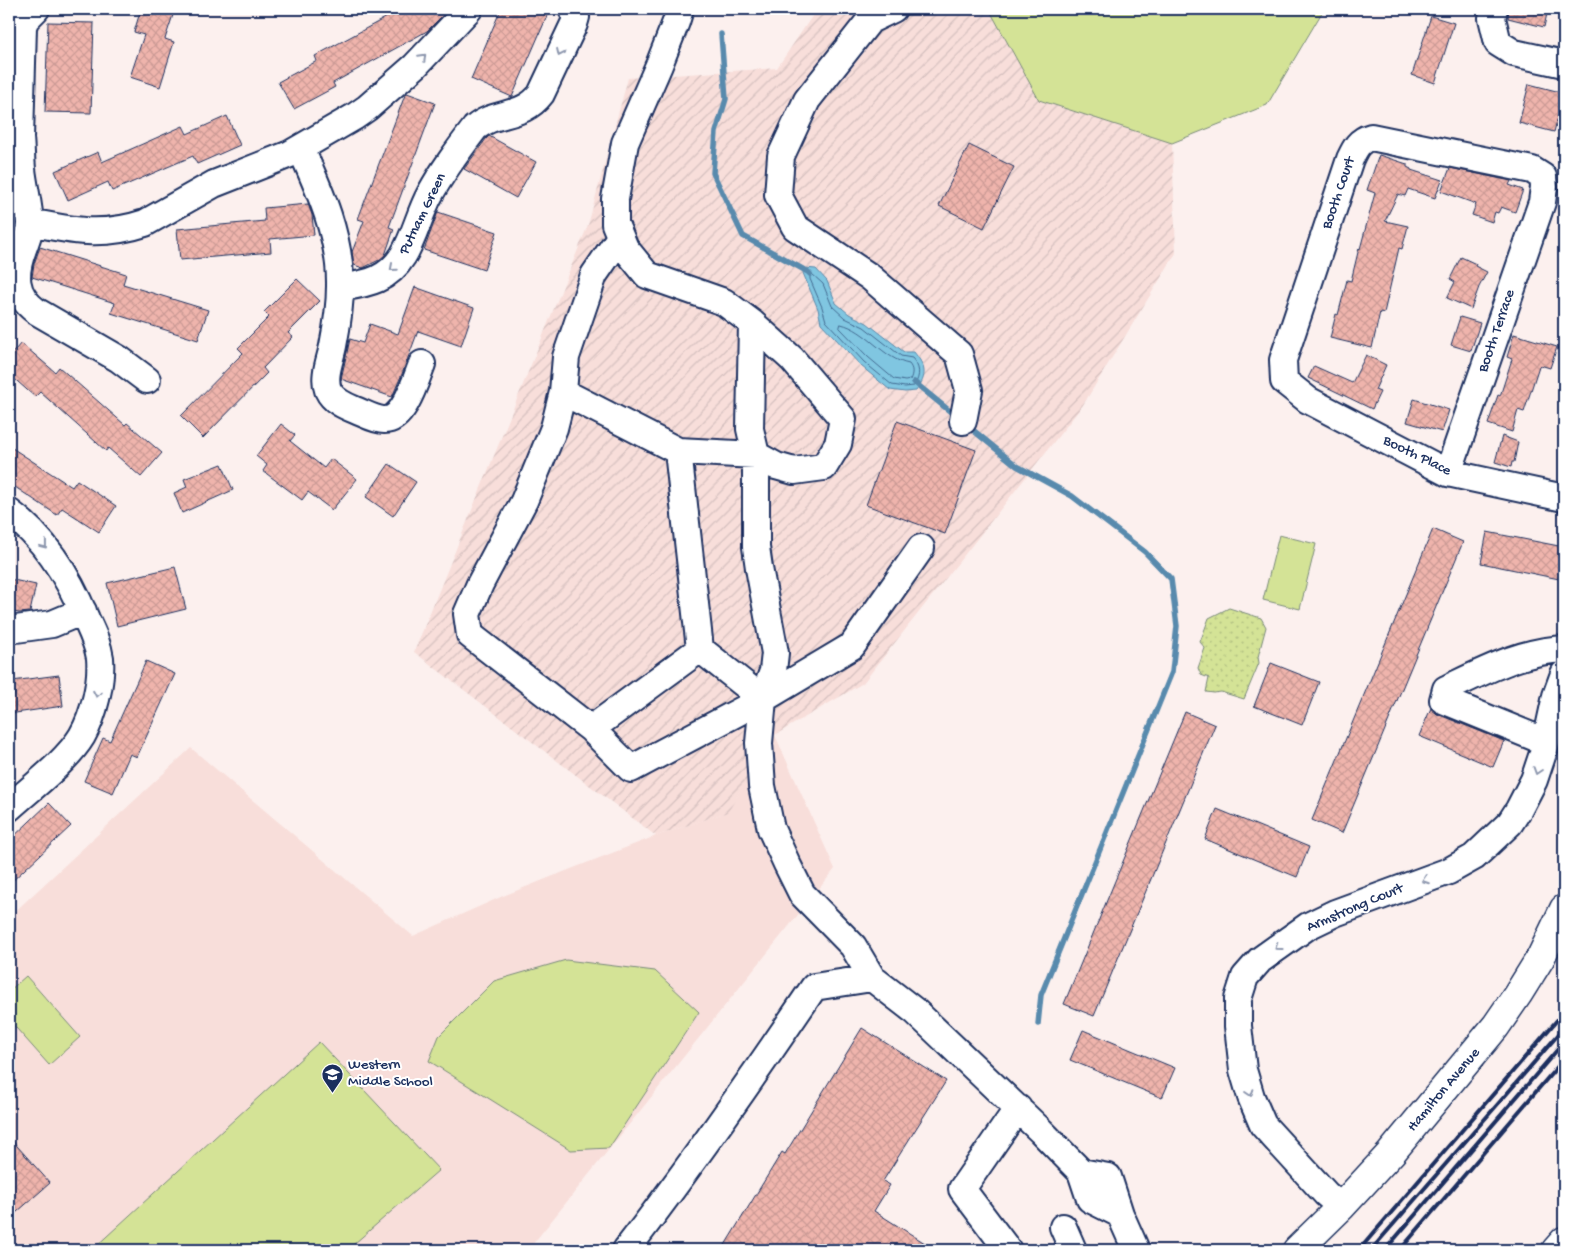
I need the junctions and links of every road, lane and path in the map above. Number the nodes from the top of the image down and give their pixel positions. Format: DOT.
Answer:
graph roads {
  1 [pos="36,9"];
  2 [pos="469,9"];
  3 [pos="572,9"];
  4 [pos="680,9"];
  5 [pos="893,9"];
  6 [pos="1494,19"];
  7 [pos="1564,64"];
  8 [pos="15,138"];
  9 [pos="301,149"];
  10 [pos="1544,187"];
  11 [pos="30,222"];
  12 [pos="620,237"];
  13 [pos="340,288"];
  14 [pos="752,323"];
  15 [pos="422,364"];
  16 [pos="147,380"];
  17 [pos="1284,381"];
  18 [pos="563,392"];
  19 [pos="963,421"];
  20 [pos="678,452"];
  21 [pos="756,455"];
  22 [pos="1448,473"];
  23 [pos="1564,498"];
  24 [pos="9,512"];
  25 [pos="921,548"];
  26 [pos="83,611"];
  27 [pos="9,630"];
  28 [pos="700,649"];
  29 [pos="1564,649"];
  30 [pos="1564,674"];
  31 [pos="764,699"];
  32 [pos="591,729"];
  33 [pos="1546,742"];
  34 [pos="9,808"];
  35 [pos="1564,909"];
  36 [pos="872,978"];
  37 [pos="1018,1108"];
  38 [pos="1341,1206"];
  39 [pos="1564,1241"];
  40 [pos="626,1250"];
  41 [pos="1008,1250"];
  42 [pos="1136,1250"];
  43 [pos="1297,1250"];
  44 [pos="1556,1250"];
  1 -- 8 [label="street"];
  9 -- 2 [label="street, one-way"];
  3 -- 13 [label="street, Putnam Green, one-way"];
  4 -- 12 [label="street"];
  5 -- 19 [label="street"];
  6 -- 7 [label="street"];
  8 -- 11 [label="street"];
  9 -- 11 [label="street"];
  9 -- 13 [label="street"];
  10 -- 17 [label="street, Booth Court"];
  10 -- 22 [label="street, Booth Terrace"];
  11 -- 16 [label="street"];
  12 -- 14 [label="street"];
  12 -- 18 [label="street"];
  13 -- 15 [label="street"];
  14 -- 21 [label="street"];
  14 -- 21 [label="street"];
  17 -- 22 [label="street, Booth Place"];
  18 -- 20 [label="street"];
  18 -- 32 [label="street"];
  20 -- 21 [label="street"];
  20 -- 28 [label="street"];
  21 -- 31 [label="street"];
  22 -- 23 [label="street, Booth Place"];
  24 -- 26 [label="street, one-way"];
  25 -- 31 [label="street"];
  26 -- 27 [label="street"];
  26 -- 34 [label="street, one-way"];
  28 -- 31 [label="street"];
  28 -- 32 [label="street"];
  29 -- 33 [label="street"];
  30 -- 33 [label="street, Armstrong Court"];
  31 -- 32 [label="street"];
  31 -- 36 [label="street"];
  33 -- 38 [label="street, Armstrong Court, one-way"];
  35 -- 38 [label="main road, Hamilton Avenue"];
  36 -- 37 [label="street"];
  36 -- 40 [label="street"];
  37 -- 41 [label="street"];
  37 -- 42 [label="street"];
  38 -- 43 [label="main road, Hamilton Avenue"];
  39 -- 44 [label="main road"];
}
